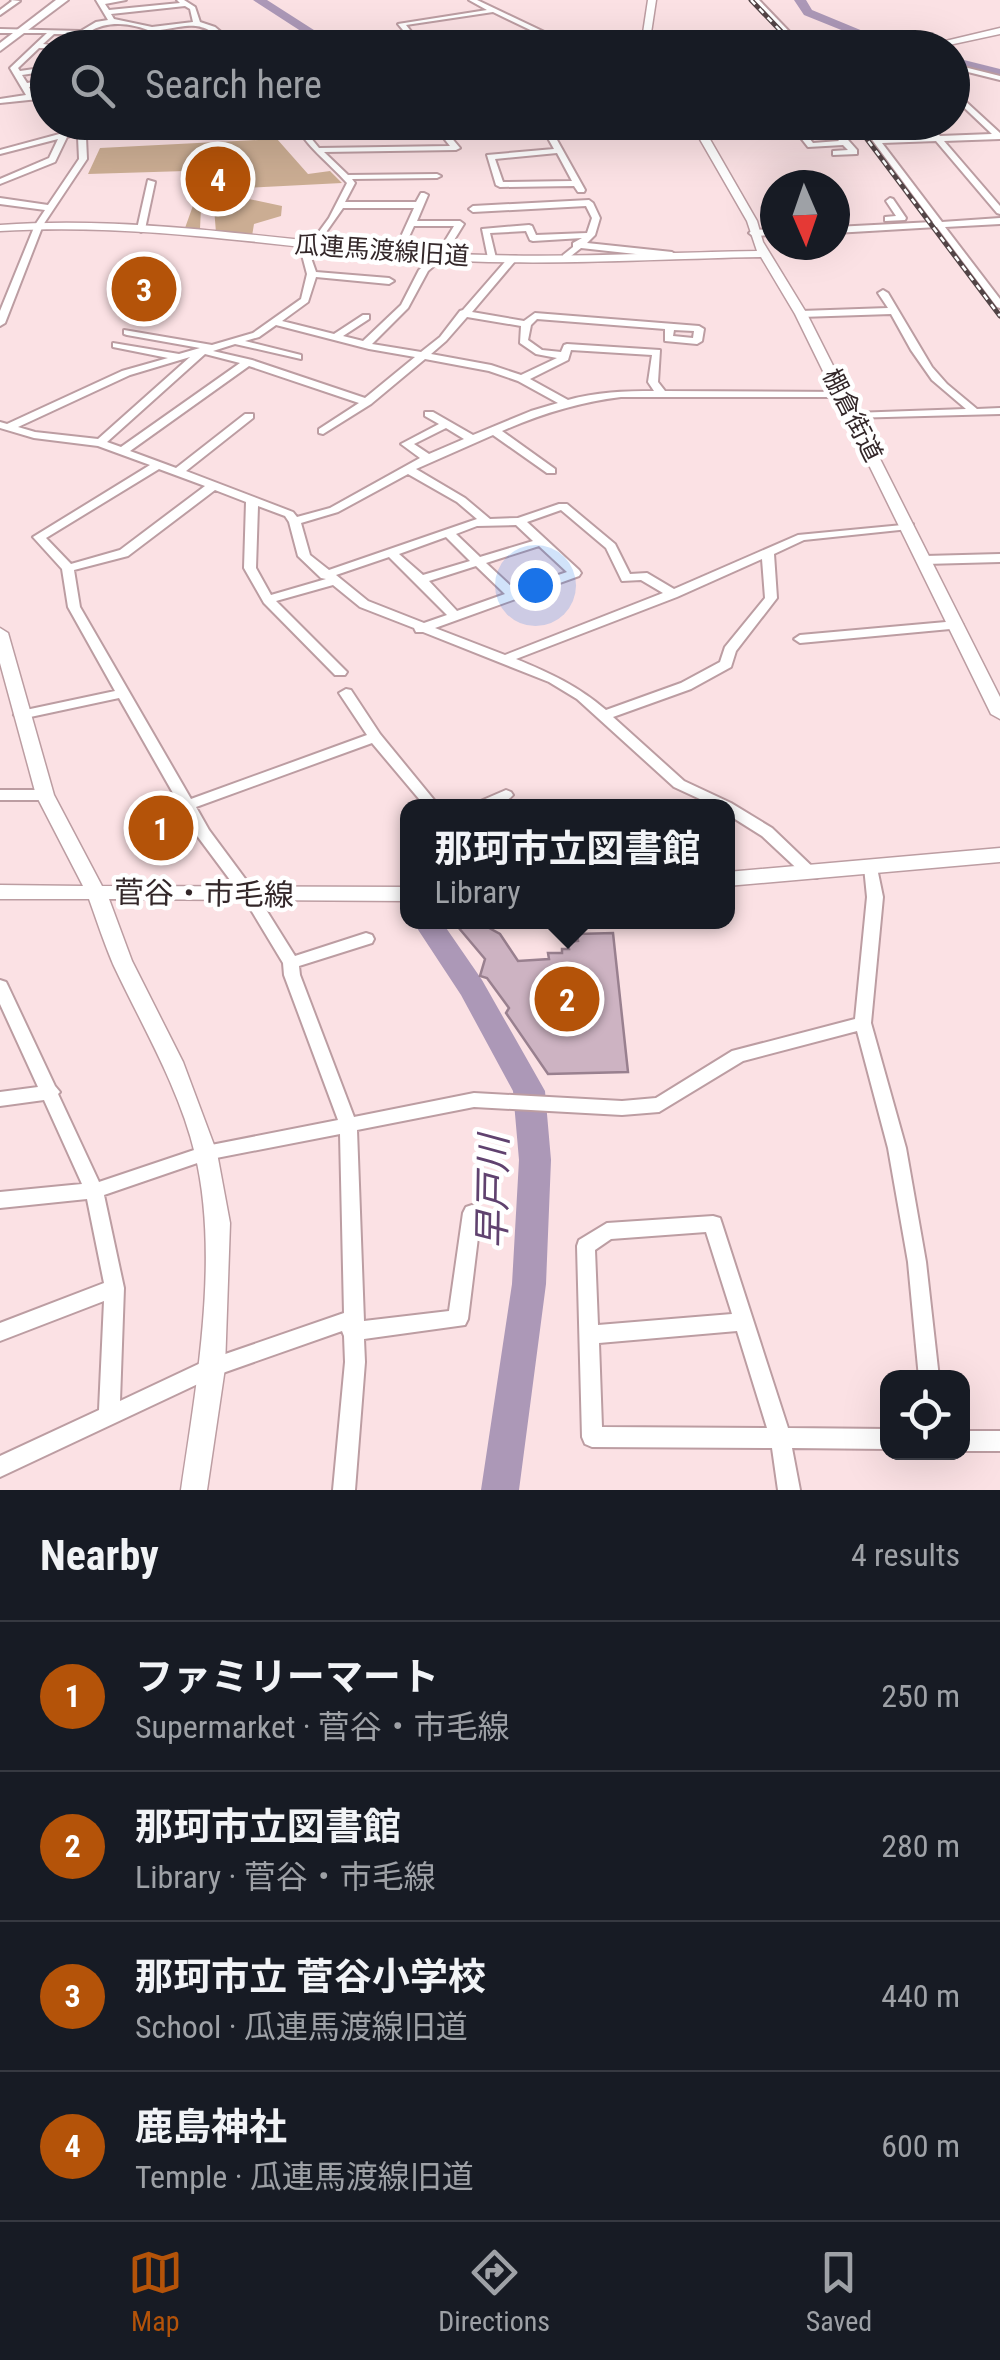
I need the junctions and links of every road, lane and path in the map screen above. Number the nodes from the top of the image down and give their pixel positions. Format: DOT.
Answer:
graph roads {
  1 [pos="14,0"];
  2 [pos="54,0"];
  3 [pos="63,0"];
  4 [pos="123,0"];
  5 [pos="472,0"];
  6 [pos="652,0"];
  7 [pos="756,0"];
  8 [pos="100,1"];
  9 [pos="184,2"];
  10 [pos="2,9"];
  11 [pos="492,10"];
  12 [pos="111,17"];
  13 [pos="196,18"];
  14 [pos="122,23"];
  15 [pos="152,29"];
  16 [pos="87,30"];
  17 [pos="216,30"];
  18 [pos="406,30"];
  19 [pos="536,30"];
  20 [pos="647,30"];
  21 [pos="785,30"];
  22 [pos="10,31"];
  23 [pos="1000,31"];
  24 [pos="970,37"];
  25 [pos="0,40"];
  26 [pos="0,48"];
  27 [pos="30,54"];
  28 [pos="30,58"];
  29 [pos="24,59"];
  30 [pos="970,70"];
  31 [pos="30,71"];
  32 [pos="18,73"];
  33 [pos="1000,78"];
  34 [pos="30,84"];
  35 [pos="26,85"];
  36 [pos="30,95"];
  37 [pos="30,97"];
  38 [pos="0,101"];
  39 [pos="970,108"];
  40 [pos="1000,137"];
  41 [pos="970,138"];
  42 [pos="47,140"];
  43 [pos="61,140"];
  44 [pos="82,140"];
  45 [pos="307,140"];
  46 [pos="449,140"];
  47 [pos="552,140"];
  48 [pos="706,140"];
  49 [pos="807,140"];
  50 [pos="842,140"];
  51 [pos="907,140"];
  52 [pos="939,140"];
  53 [pos="876,141"];
  54 [pos="845,143"];
  55 [pos="314,150"];
  56 [pos="558,151"];
  57 [pos="0,152"];
  58 [pos="836,154"];
  59 [pos="437,176"];
  60 [pos="346,177"];
  61 [pos="0,182"];
  62 [pos="151,182"];
  63 [pos="577,183"];
  64 [pos="500,185"];
  65 [pos="890,200"];
  66 [pos="0,201"];
  67 [pos="589,203"];
  68 [pos="339,205"];
  69 [pos="49,208"];
  70 [pos="505,208"];
  71 [pos="473,209"];
  72 [pos="1000,211"];
  73 [pos="850,220"];
  74 [pos="1000,222"];
  75 [pos="411,223"];
  76 [pos="39,224"];
  77 [pos="940,226"];
  78 [pos="0,228"];
  79 [pos="141,228"];
  80 [pos="850,230"];
  81 [pos="760,233"];
  82 [pos="753,234"];
  83 [pos="591,236"];
  84 [pos="311,244"];
  85 [pos="576,246"];
  86 [pos="760,247"];
  87 [pos="398,252"];
  88 [pos="760,254"];
  89 [pos="672,255"];
  90 [pos="440,256"];
  91 [pos="566,257"];
  92 [pos="492,258"];
  93 [pos="513,258"];
  94 [pos="768,260"];
  95 [pos="312,274"];
  96 [pos="388,281"];
  97 [pos="884,293"];
  98 [pos="1000,304"];
  99 [pos="894,311"];
  100 [pos="463,313"];
  101 [pos="801,314"];
  102 [pos="366,317"];
  103 [pos="276,322"];
  104 [pos="0,324"];
  105 [pos="526,324"];
  106 [pos="670,327"];
  107 [pos="128,332"];
  108 [pos="336,337"];
  109 [pos="236,342"];
  110 [pos="365,345"];
  111 [pos="116,346"];
  112 [pos="209,349"];
  113 [pos="181,356"];
  114 [pos="422,356"];
  115 [pos="564,356"];
  116 [pos="297,358"];
  117 [pos="248,362"];
  118 [pos="522,379"];
  119 [pos="662,394"];
  120 [pos="842,394"];
  121 [pos="367,402"];
  122 [pos="566,403"];
  123 [pos="1000,411"];
  124 [pos="974,412"];
  125 [pos="429,414"];
  126 [pos="248,416"];
  127 [pos="853,416"];
  128 [pos="445,424"];
  129 [pos="4,427"];
  130 [pos="495,431"];
  131 [pos="323,432"];
  132 [pos="474,440"];
  133 [pos="100,443"];
  134 [pos="123,451"];
  135 [pos="428,458"];
  136 [pos="158,465"];
  137 [pos="410,470"];
  138 [pos="551,471"];
  139 [pos="178,472"];
  140 [pos="213,486"];
  141 [pos="252,501"];
  142 [pos="294,521"];
  143 [pos="519,521"];
  144 [pos="488,522"];
  145 [pos="908,526"];
  146 [pos="448,533"];
  147 [pos="541,542"];
  148 [pos="391,552"];
  149 [pos="768,554"];
  150 [pos="1000,558"];
  151 [pos="925,560"];
  152 [pos="479,562"];
  153 [pos="68,568"];
  154 [pos="329,578"];
  155 [pos="422,580"];
  156 [pos="673,594"];
  157 [pos="513,595"];
  158 [pos="268,600"];
  159 [pos="454,616"];
  160 [pos="957,625"];
  161 [pos="420,629"];
  162 [pos="0,633"];
  163 [pos="800,639"];
  164 [pos="502,660"];
  165 [pos="340,672"];
  166 [pos="124,693"];
  167 [pos="346,693"];
  168 [pos="1000,714"];
  169 [pos="605,715"];
  170 [pos="21,716"];
  171 [pos="375,737"];
  172 [pos="506,794"];
  173 [pos="0,795"];
  174 [pos="45,795"];
  175 [pos="426,799"];
  176 [pos="496,799"];
  177 [pos="710,799"];
  178 [pos="188,805"];
  179 [pos="735,812"];
  180 [pos="1000,855"];
  181 [pos="871,867"];
  182 [pos="812,874"];
  183 [pos="735,879"];
  184 [pos="0,892"];
  185 [pos="96,892"];
  186 [pos="400,894"];
  187 [pos="250,896"];
  188 [pos="366,939"];
  189 [pos="292,963"];
  190 [pos="0,986"];
  191 [pos="863,1022"];
  192 [pos="50,1092"];
  193 [pos="0,1099"];
  194 [pos="348,1123"];
  195 [pos="206,1153"];
  196 [pos="94,1191"];
  197 [pos="0,1200"];
  198 [pos="472,1214"];
  199 [pos="114,1288"];
  200 [pos="744,1322"];
  201 [pos="351,1325"];
  202 [pos="1,1326"];
  203 [pos="589,1335"];
  204 [pos="212,1368"];
  205 [pos="927,1370"];
  206 [pos="109,1416"];
  207 [pos="780,1436"];
  208 [pos="880,1439"];
  209 [pos="970,1441"];
  210 [pos="1000,1442"];
  211 [pos="0,1467"];
  212 [pos="194,1490"];
  213 [pos="344,1490"];
  214 [pos="788,1490"];
  1 -- 10 [label="street"];
  2 -- 22 [label="highway"];
  3 -- 22 [label="highway"];
  4 -- 8 [label="street"];
  5 -- 11 [label="street"];
  6 -- 20 [label="street"];
  7 -- 21 [label="street"];
  8 -- 12 [label="street"];
  9 -- 12 [label="street"];
  9 -- 13 [label="street"];
  11 -- 18 [label="street"];
  11 -- 19 [label="street"];
  12 -- 14 [label="street"];
  12 -- 16 [label="street"];
  13 -- 14 [label="street"];
  13 -- 15 [label="street"];
  13 -- 17 [label="street"];
  14 -- 15 [label="street"];
  22 -- 25 [label="highway"];
  22 -- 26 [label="highway"];
  23 -- 24 [label="street"];
  27 -- 29 [label="street"];
  28 -- 29 [label="street"];
  29 -- 32 [label="street"];
  30 -- 33 [label="street"];
  31 -- 32 [label="street"];
  32 -- 35 [label="street"];
  34 -- 35 [label="street"];
  35 -- 36 [label="street"];
  37 -- 38 [label="street"];
  39 -- 40 [label="street"];
  40 -- 41 [label="street"];
  42 -- 57 [label="street"];
  43 -- 61 [label="street"];
  44 -- 69 [label="street"];
  45 -- 55 [label="street"];
  46 -- 55 [label="street"];
  47 -- 56 [label="street"];
  48 -- 82 [label="street, 棚倉街道"];
  49 -- 54 [label="street"];
  50 -- 54 [label="street"];
  51 -- 53 [label="street"];
  52 -- 72 [label="street"];
  53 -- 77 [label="street"];
  54 -- 58 [label="street"];
  55 -- 60 [label="street"];
  56 -- 63 [label="street"];
  56 -- 64 [label="street"];
  59 -- 60 [label="street"];
  60 -- 68 [label="street"];
  62 -- 79 [label="street"];
  63 -- 64 [label="street"];
  63 -- 67 [label="street"];
  64 -- 70 [label="street"];
  65 -- 73 [label="street"];
  66 -- 69 [label="street"];
  67 -- 70 [label="street"];
  67 -- 83 [label="street"];
  68 -- 75 [label="street"];
  68 -- 84 [label="street"];
  69 -- 76 [label="street"];
  70 -- 71 [label="street"];
  74 -- 77 [label="street"];
  75 -- 87 [label="street"];
  75 -- 90 [label="street"];
  76 -- 78 [label="street, 瓜連馬渡線旧道"];
  76 -- 79 [label="street, 瓜連馬渡線旧道"];
  76 -- 104 [label="street"];
  77 -- 80 [label="street"];
  77 -- 98 [label="street"];
  79 -- 84 [label="street, 瓜連馬渡線旧道"];
  81 -- 82 [label="street"];
  82 -- 86 [label="street, 棚倉街道"];
  83 -- 85 [label="street"];
  83 -- 92 [label="street"];
  84 -- 87 [label="street, 瓜連馬渡線旧道"];
  84 -- 95 [label="street"];
  85 -- 89 [label="street"];
  85 -- 91 [label="street"];
  87 -- 90 [label="street, 瓜連馬渡線旧道"];
  88 -- 89 [label="street, 瓜連馬渡線旧道"];
  89 -- 91 [label="street, 瓜連馬渡線旧道"];
  90 -- 92 [label="street, 瓜連馬渡線旧道"];
  90 -- 110 [label="street"];
  91 -- 93 [label="street, 瓜連馬渡線旧道"];
  92 -- 93 [label="street, 瓜連馬渡線旧道"];
  93 -- 100 [label="street"];
  94 -- 101 [label="street, 棚倉街道"];
  95 -- 96 [label="street"];
  95 -- 103 [label="street"];
  97 -- 99 [label="street"];
  99 -- 101 [label="street"];
  99 -- 124 [label="street"];
  100 -- 105 [label="street"];
  100 -- 114 [label="street"];
  101 -- 120 [label="street, 棚倉街道"];
  102 -- 108 [label="street"];
  103 -- 108 [label="street"];
  103 -- 109 [label="street"];
  105 -- 106 [label="street"];
  105 -- 115 [label="street"];
  107 -- 112 [label="street"];
  108 -- 110 [label="street"];
  109 -- 112 [label="street"];
  109 -- 116 [label="street"];
  110 -- 114 [label="street"];
  111 -- 113 [label="street"];
  112 -- 113 [label="street"];
  112 -- 117 [label="street"];
  112 -- 133 [label="street"];
  113 -- 129 [label="street"];
  114 -- 118 [label="street"];
  114 -- 121 [label="street"];
  115 -- 118 [label="street"];
  115 -- 119 [label="street"];
  117 -- 121 [label="street"];
  117 -- 134 [label="street"];
  118 -- 122 [label="street"];
  119 -- 120 [label="street"];
  119 -- 122 [label="street"];
  120 -- 127 [label="street, 棚倉街道"];
  121 -- 131 [label="street"];
  122 -- 130 [label="street"];
  123 -- 124 [label="street"];
  124 -- 127 [label="street"];
  125 -- 128 [label="street"];
  126 -- 139 [label="street"];
  127 -- 145 [label="street, 棚倉街道"];
  128 -- 132 [label="street"];
  128 -- 135 [label="street"];
  129 -- 133 [label="street"];
  130 -- 132 [label="street"];
  130 -- 138 [label="street"];
  132 -- 135 [label="street"];
  133 -- 134 [label="street"];
  134 -- 136 [label="street"];
  135 -- 137 [label="street"];
  136 -- 139 [label="street"];
  136 -- 153 [label="street"];
  137 -- 142 [label="street"];
  137 -- 144 [label="street"];
  139 -- 140 [label="street"];
  140 -- 141 [label="street"];
  140 -- 153 [label="street"];
  141 -- 142 [label="street"];
  141 -- 158 [label="street"];
  142 -- 154 [label="street"];
  143 -- 144 [label="street"];
  143 -- 147 [label="street"];
  143 -- 156 [label="street"];
  144 -- 146 [label="street"];
  145 -- 149 [label="street"];
  145 -- 151 [label="street, 棚倉街道"];
  146 -- 148 [label="street"];
  146 -- 152 [label="street"];
  147 -- 152 [label="street"];
  147 -- 157 [label="street"];
  148 -- 154 [label="street"];
  148 -- 155 [label="street"];
  149 -- 156 [label="street"];
  149 -- 169 [label="street"];
  150 -- 151 [label="street"];
  151 -- 160 [label="street, 棚倉街道"];
  152 -- 155 [label="street"];
  152 -- 157 [label="street"];
  153 -- 166 [label="street"];
  154 -- 158 [label="street"];
  154 -- 161 [label="street"];
  155 -- 159 [label="street"];
  156 -- 164 [label="street"];
  157 -- 159 [label="street"];
  158 -- 165 [label="street"];
  159 -- 161 [label="street"];
  160 -- 163 [label="street"];
  160 -- 168 [label="street, 棚倉街道"];
  161 -- 164 [label="street"];
  162 -- 170 [label="street"];
  164 -- 169 [label="street"];
  166 -- 170 [label="street"];
  166 -- 178 [label="street"];
  167 -- 171 [label="street"];
  169 -- 177 [label="street"];
  170 -- 174 [label="street"];
  171 -- 175 [label="street"];
  171 -- 178 [label="street"];
  172 -- 176 [label="street"];
  173 -- 174 [label="street"];
  174 -- 185 [label="street"];
  178 -- 187 [label="street"];
  179 -- 182 [label="street"];
  180 -- 181 [label="street"];
  181 -- 182 [label="street"];
  181 -- 191 [label="street"];
  182 -- 183 [label="street"];
  184 -- 185 [label="street, 菅谷・市毛線"];
  185 -- 187 [label="street, 菅谷・市毛線"];
  185 -- 195 [label="street"];
  186 -- 187 [label="street, 菅谷・市毛線"];
  187 -- 189 [label="street"];
  188 -- 189 [label="street"];
  189 -- 194 [label="street"];
  190 -- 192 [label="street"];
  191 -- 194 [label="street"];
  191 -- 205 [label="street"];
  192 -- 193 [label="street"];
  192 -- 196 [label="street"];
  194 -- 195 [label="street"];
  194 -- 201 [label="street"];
  195 -- 196 [label="street"];
  195 -- 204 [label="street"];
  196 -- 197 [label="street"];
  196 -- 199 [label="street"];
  198 -- 201 [label="street"];
  199 -- 202 [label="street"];
  199 -- 206 [label="street"];
  200 -- 203 [label="street"];
  200 -- 203 [label="street"];
  200 -- 207 [label="street"];
  201 -- 204 [label="street"];
  201 -- 213 [label="street"];
  203 -- 207 [label="street"];
  204 -- 206 [label="street"];
  204 -- 212 [label="street"];
  206 -- 211 [label="street"];
  207 -- 208 [label="street"];
  207 -- 214 [label="street"];
  209 -- 210 [label="street"];
}
